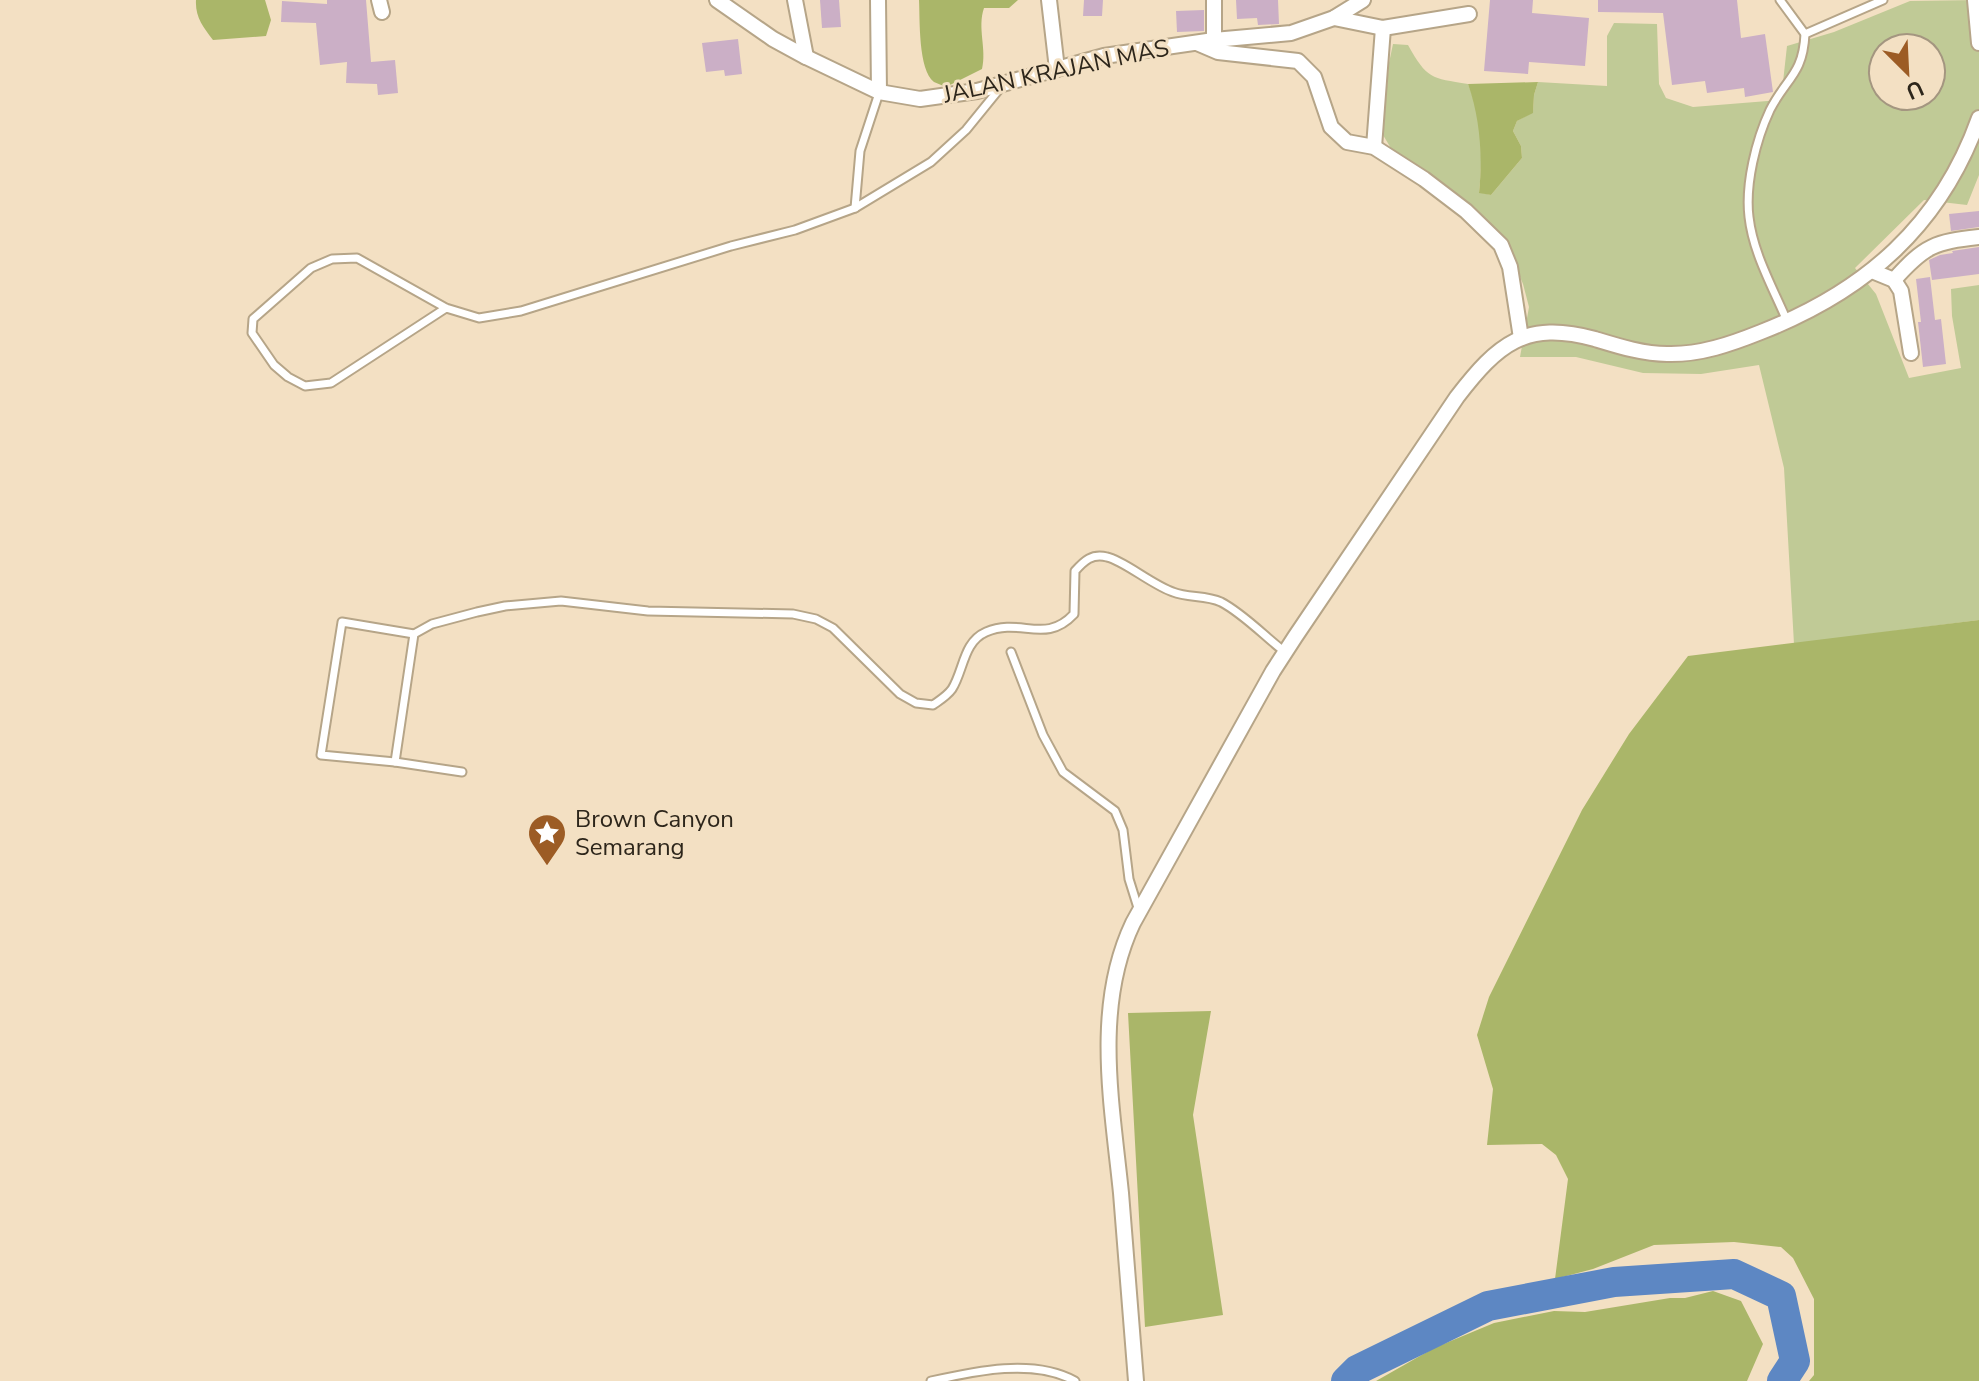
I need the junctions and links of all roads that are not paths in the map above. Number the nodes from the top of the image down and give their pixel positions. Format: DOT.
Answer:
graph roads {
  1 [pos="717,0"];
  2 [pos="795,0"];
  3 [pos="878,0"];
  4 [pos="1049,0"];
  5 [pos="1214,0"];
  6 [pos="1363,0"];
  7 [pos="1780,0"];
  8 [pos="1883,0"];
  9 [pos="1975,0"];
  10 [pos="1469,14"];
  11 [pos="1334,18"];
  12 [pos="1383,28"];
  13 [pos="1805,34"];
  14 [pos="1214,40"];
  15 [pos="1196,43"];
  16 [pos="1979,43"];
  17 [pos="806,57"];
  18 [pos="1057,69"];
  19 [pos="1005,83"];
  20 [pos="879,92"];
  21 [pos="1979,118"];
  22 [pos="1374,147"];
  23 [pos="855,208"];
  24 [pos="1979,237"];
  25 [pos="1872,271"];
  26 [pos="1894,280"];
  27 [pos="446,308"];
  28 [pos="1788,322"];
  29 [pos="1521,338"];
  30 [pos="1911,353"];
  31 [pos="414,634"];
  32 [pos="1011,652"];
  33 [pos="1285,652"];
  34 [pos="395,762"];
  35 [pos="462,772"];
  36 [pos="1140,913"];
  37 [pos="931,1381"];
  38 [pos="1075,1381"];
  39 [pos="1136,1381"];
  1 -- 17 [label="street, JALAN KRAJAN MAS"];
  2 -- 17 [label="street"];
  3 -- 20 [label="street"];
  4 -- 18 [label="street"];
  5 -- 14 [label="street"];
  6 -- 11 [label="street, JALAN KRAJAN MAS"];
  7 -- 13 [label="lane"];
  8 -- 13 [label="lane"];
  9 -- 16 [label="street"];
  10 -- 12 [label="street"];
  11 -- 12 [label="street"];
  11 -- 14 [label="street, JALAN KRAJAN MAS"];
  12 -- 22 [label="street"];
  13 -- 28 [label="lane"];
  14 -- 15 [label="street, JALAN KRAJAN MAS"];
  15 -- 18 [label="street, JALAN KRAJAN MAS"];
  15 -- 22 [label="street"];
  17 -- 20 [label="street, JALAN KRAJAN MAS"];
  18 -- 19 [label="street, JALAN KRAJAN MAS"];
  19 -- 20 [label="street, JALAN KRAJAN MAS"];
  19 -- 23 [label="lane"];
  20 -- 23 [label="lane"];
  21 -- 25 [label="street"];
  22 -- 29 [label="street"];
  23 -- 27 [label="lane"];
  24 -- 26 [label="street"];
  25 -- 26 [label="street"];
  25 -- 28 [label="street"];
  26 -- 30 [label="street"];
  27 -- 27 [label="lane"];
  28 -- 29 [label="street"];
  29 -- 33 [label="street"];
  31 -- 33 [label="lane"];
  31 -- 34 [label="lane"];
  31 -- 34 [label="lane"];
  32 -- 36 [label="lane"];
  33 -- 36 [label="street"];
  34 -- 35 [label="lane"];
  36 -- 39 [label="street"];
  37 -- 38 [label="lane"];
}
